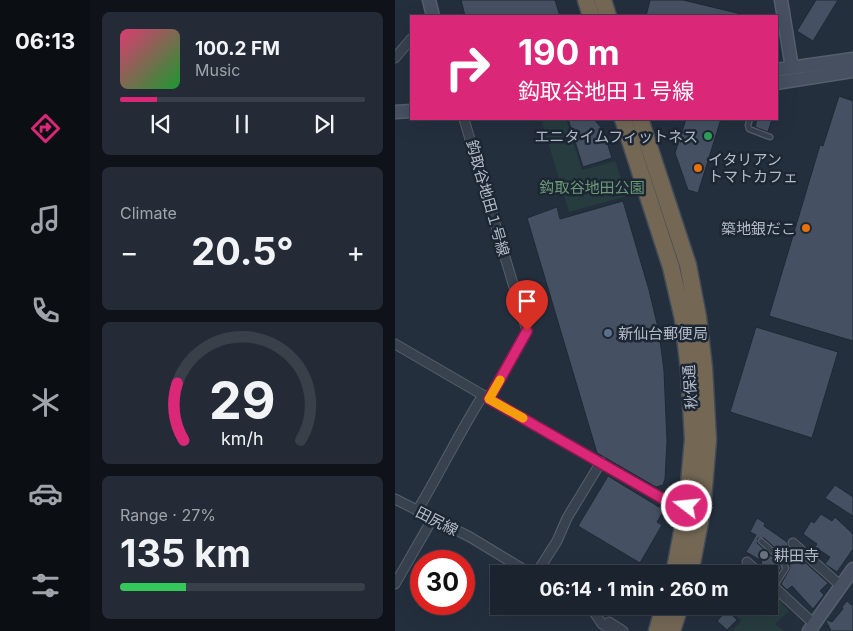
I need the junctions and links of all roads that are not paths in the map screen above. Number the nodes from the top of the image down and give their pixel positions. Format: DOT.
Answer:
graph roads {
  1 [pos="429,0"];
  2 [pos="586,0"];
  3 [pos="603,0"];
  4 [pos="781,0"];
  5 [pos="432,15"];
  6 [pos="591,15"];
  7 [pos="608,15"];
  8 [pos="410,40"];
  9 [pos="395,58"];
  10 [pos="853,60"];
  11 [pos="792,68"];
  12 [pos="778,70"];
  13 [pos="853,71"];
  14 [pos="778,83"];
  15 [pos="410,111"];
  16 [pos="395,112"];
  17 [pos="464,120"];
  18 [pos="623,120"];
  19 [pos="640,120"];
  20 [pos="749,120"];
  21 [pos="770,137"];
  22 [pos="395,344"];
  23 [pos="486,397"];
  24 [pos="601,462"];
  25 [pos="395,499"];
  26 [pos="687,506"];
  27 [pos="417,511"];
  28 [pos="433,518"];
  29 [pos="761,541"];
  30 [pos="793,543"];
  31 [pos="747,562"];
  32 [pos="516,565"];
  33 [pos="543,565"];
  34 [pos="676,565"];
  35 [pos="692,565"];
  36 [pos="750,565"];
  37 [pos="853,569"];
  38 [pos="778,577"];
  39 [pos="395,584"];
  40 [pos="841,586"];
  41 [pos="778,592"];
  42 [pos="596,615"];
  43 [pos="599,615"];
  44 [pos="661,615"];
  45 [pos="677,615"];
  46 [pos="813,629"];
  47 [pos="613,631"];
  48 [pos="623,631"];
  49 [pos="657,631"];
  50 [pos="672,631"];
  1 -- 5 [label="street"];
  2 -- 6 [label="highway"];
  3 -- 7 [label="highway"];
  4 -- 11 [label="street"];
  8 -- 9 [label="street"];
  10 -- 11 [label="street"];
  11 -- 12 [label="street"];
  13 -- 14 [label="street"];
  15 -- 16 [label="street"];
  17 -- 23 [label="street, 鈎取谷地田１号線"];
  18 -- 26 [label="highway, 秋保通"];
  19 -- 35 [label="highway, 秋保通"];
  20 -- 21 [label="lane"];
  22 -- 23 [label="street"];
  23 -- 24 [label="street"];
  23 -- 27 [label="street, 鈎取谷地田１号線"];
  24 -- 26 [label="street"];
  24 -- 33 [label="street"];
  25 -- 27 [label="street, 田尻線"];
  26 -- 34 [label="highway, 秋保通"];
  27 -- 28 [label="street, 田尻線"];
  28 -- 32 [label="street, 田尻線"];
  28 -- 39 [label="street"];
  29 -- 38 [label="lane"];
  30 -- 40 [label="street"];
  31 -- 36 [label="street"];
  37 -- 40 [label="street"];
  40 -- 46 [label="street"];
  41 -- 46 [label="street"];
  42 -- 47 [label="street"];
  43 -- 48 [label="street"];
  44 -- 49 [label="highway"];
  45 -- 50 [label="highway"];
}
